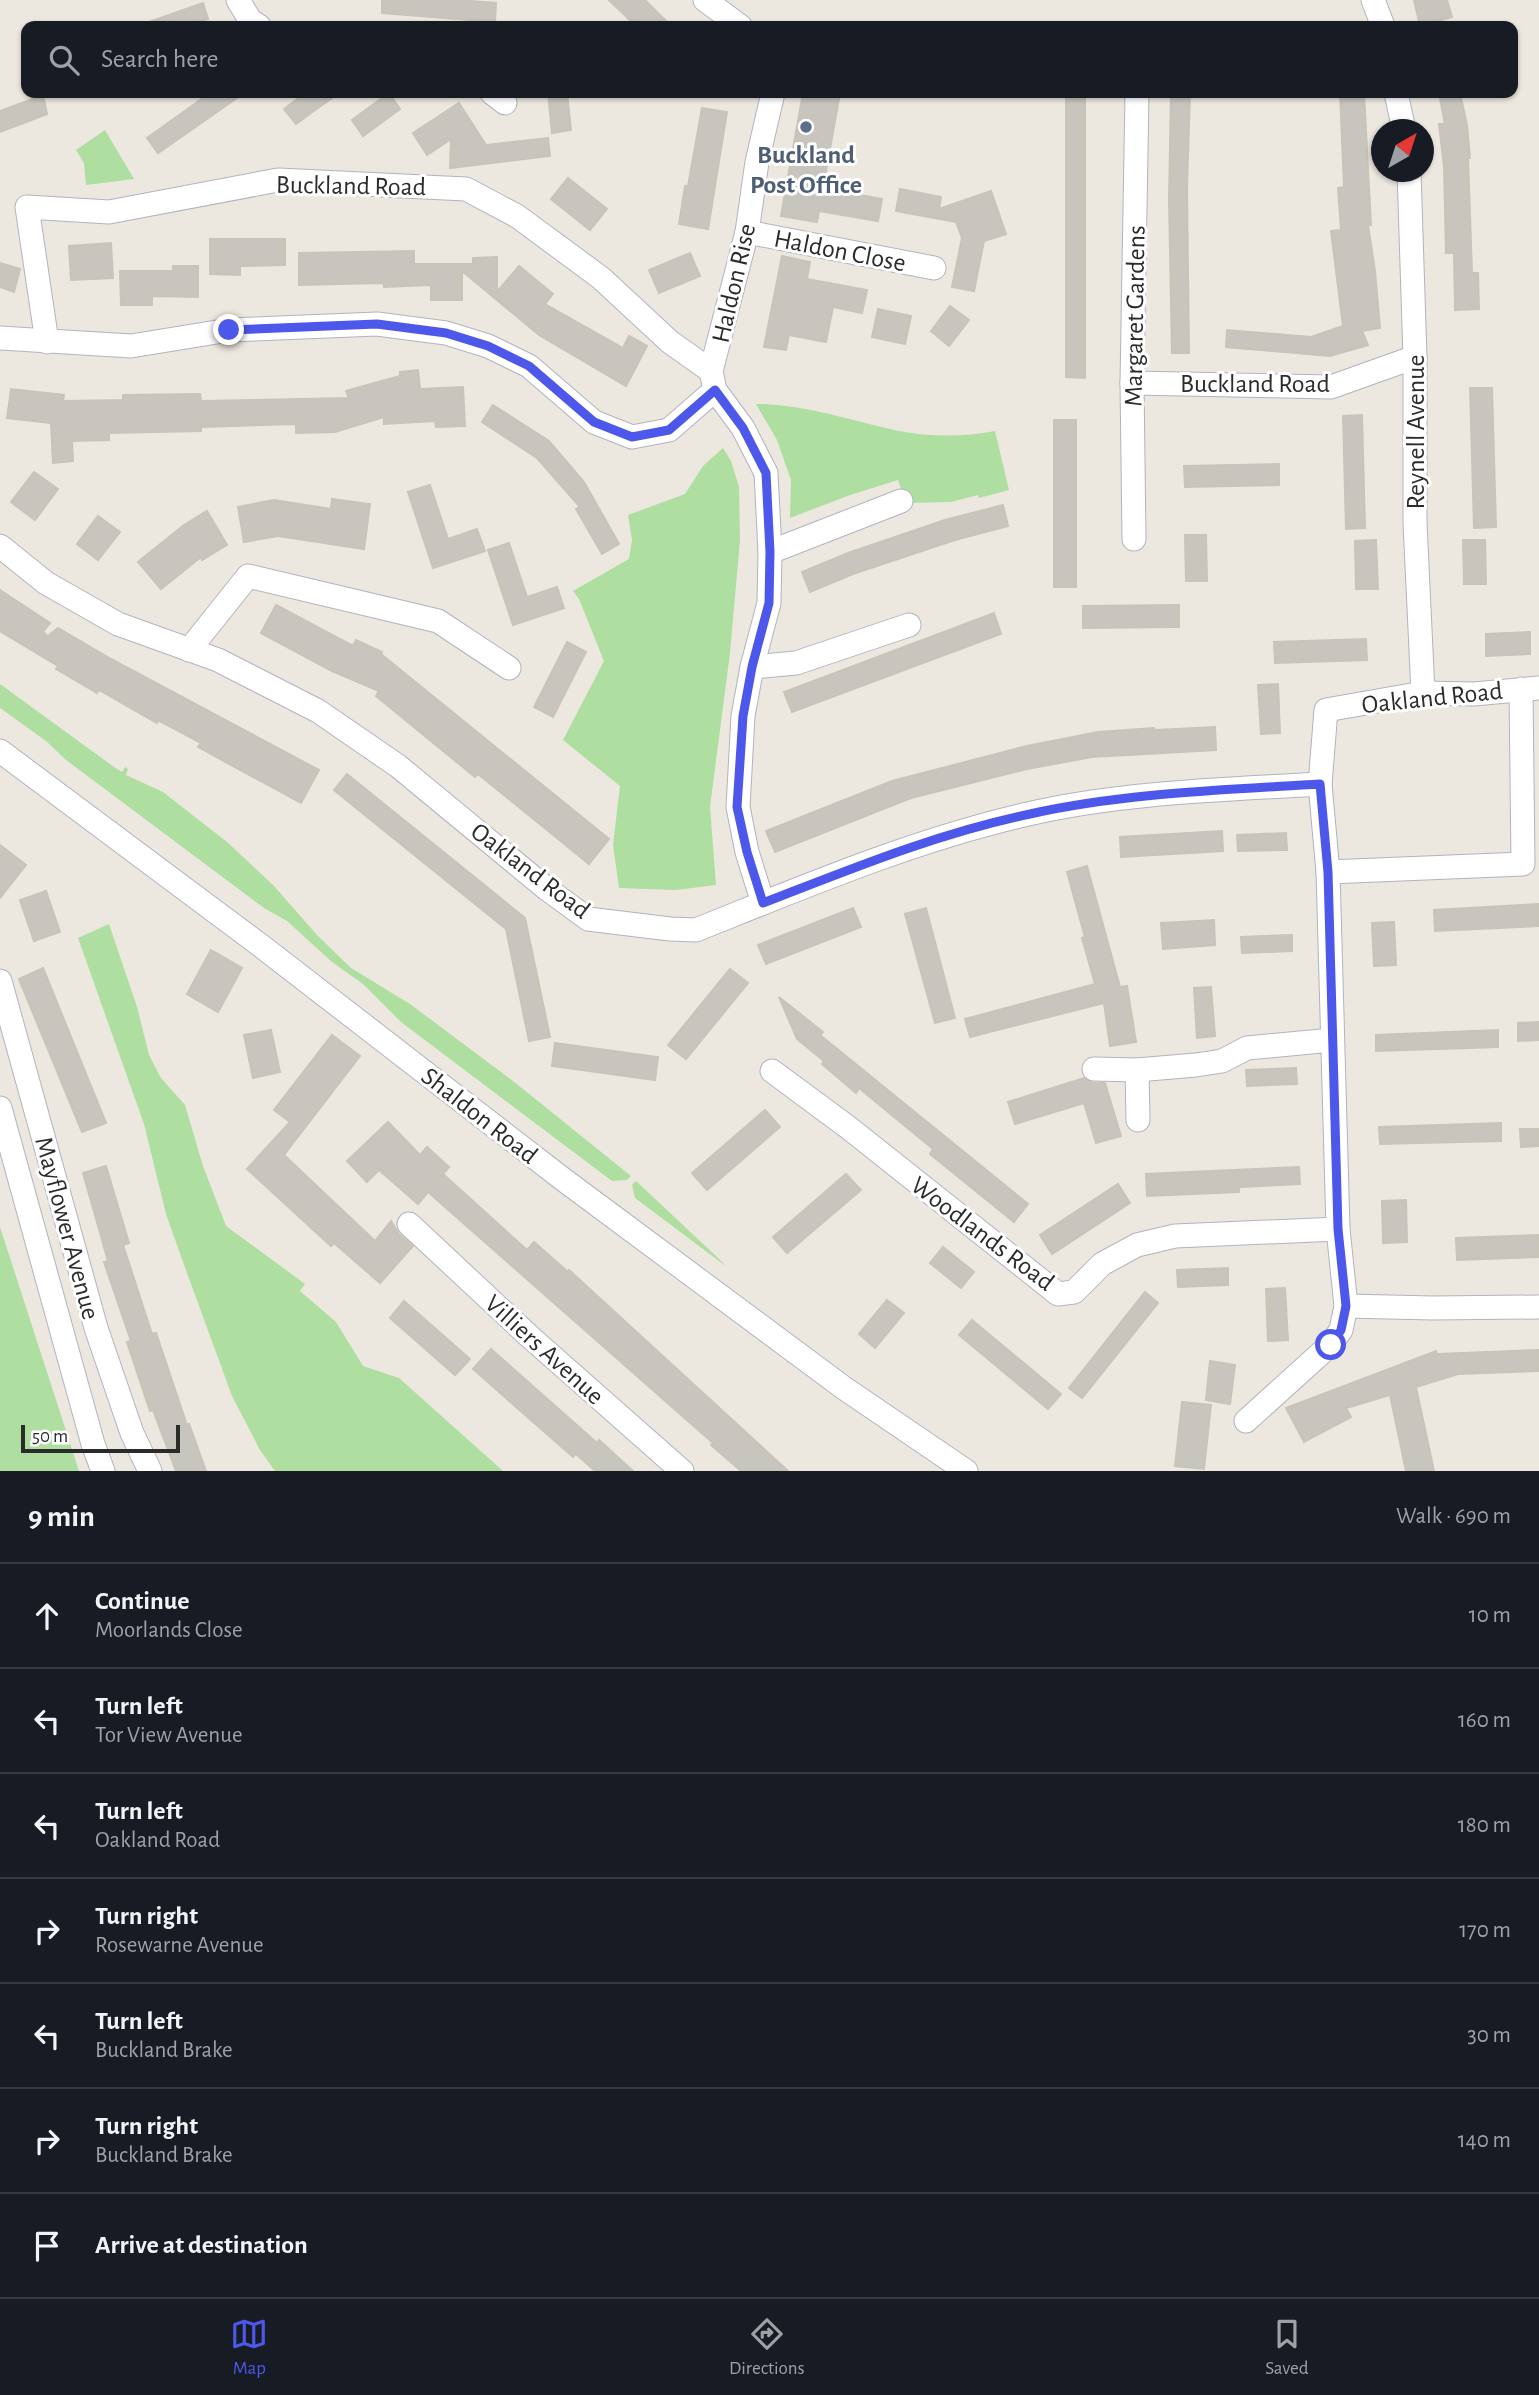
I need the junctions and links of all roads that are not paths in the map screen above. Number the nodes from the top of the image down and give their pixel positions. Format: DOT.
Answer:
graph roads {
  1 [pos="705,0"];
  2 [pos="1373,0"];
  3 [pos="733,21"];
  4 [pos="1381,21"];
  5 [pos="772,98"];
  6 [pos="1137,98"];
  7 [pos="1397,98"];
  8 [pos="1402,119"];
  9 [pos="1409,182"];
  10 [pos="747,232"];
  11 [pos="934,268"];
  12 [pos="0,338"];
  13 [pos="47,342"];
  14 [pos="1415,357"];
  15 [pos="713,381"];
  16 [pos="1132,383"];
  17 [pos="901,502"];
  18 [pos="1134,539"];
  19 [pos="0,545"];
  20 [pos="770,552"];
  21 [pos="909,625"];
  22 [pos="189,649"];
  23 [pos="752,667"];
  24 [pos="509,668"];
  25 [pos="1530,688"];
  26 [pos="1423,693"];
  27 [pos="0,751"];
  28 [pos="1320,784"];
  29 [pos="1328,872"];
  30 [pos="763,903"];
  31 [pos="0,981"];
  32 [pos="1332,1040"];
  33 [pos="1094,1069"];
  34 [pos="1137,1070"];
  35 [pos="772,1071"];
  36 [pos="0,1108"];
  37 [pos="1138,1120"];
  38 [pos="409,1224"];
  39 [pos="1338,1229"];
  40 [pos="1346,1306"];
  41 [pos="1539,1307"];
  42 [pos="1246,1421"];
  43 [pos="103,1471"];
  44 [pos="150,1471"];
  45 [pos="682,1471"];
  46 [pos="966,1471"];
  1 -- 3 [label="street"];
  2 -- 4 [label="street"];
  5 -- 10 [label="street, Haldon Rise"];
  6 -- 16 [label="street, Margaret Gardens"];
  7 -- 8 [label="street"];
  9 -- 14 [label="street, Reynell Avenue"];
  10 -- 11 [label="street, Haldon Close"];
  10 -- 15 [label="street, Haldon Rise"];
  12 -- 13 [label="street"];
  13 -- 15 [label="street"];
  13 -- 15 [label="street, Buckland Road"];
  14 -- 16 [label="street, Buckland Road"];
  14 -- 26 [label="street, Reynell Avenue"];
  15 -- 20 [label="street"];
  16 -- 18 [label="street, Margaret Gardens"];
  17 -- 20 [label="street"];
  19 -- 22 [label="street, Oakland Road"];
  20 -- 23 [label="street"];
  21 -- 23 [label="street"];
  22 -- 24 [label="street"];
  22 -- 30 [label="street, Oakland Road"];
  23 -- 30 [label="street"];
  25 -- 26 [label="street, Oakland Road"];
  25 -- 29 [label="street"];
  26 -- 28 [label="street, Oakland Road"];
  27 -- 46 [label="street, Shaldon Road"];
  28 -- 29 [label="street"];
  28 -- 30 [label="street, Oakland Road"];
  29 -- 32 [label="street"];
  31 -- 44 [label="street, Mayflower Avenue"];
  32 -- 34 [label="street"];
  32 -- 39 [label="street"];
  33 -- 34 [label="street"];
  34 -- 37 [label="street"];
  35 -- 39 [label="street, Woodlands Road"];
  36 -- 43 [label="street"];
  38 -- 45 [label="street, Villiers Avenue"];
  39 -- 40 [label="street"];
  40 -- 41 [label="street"];
  40 -- 42 [label="street"];
}
